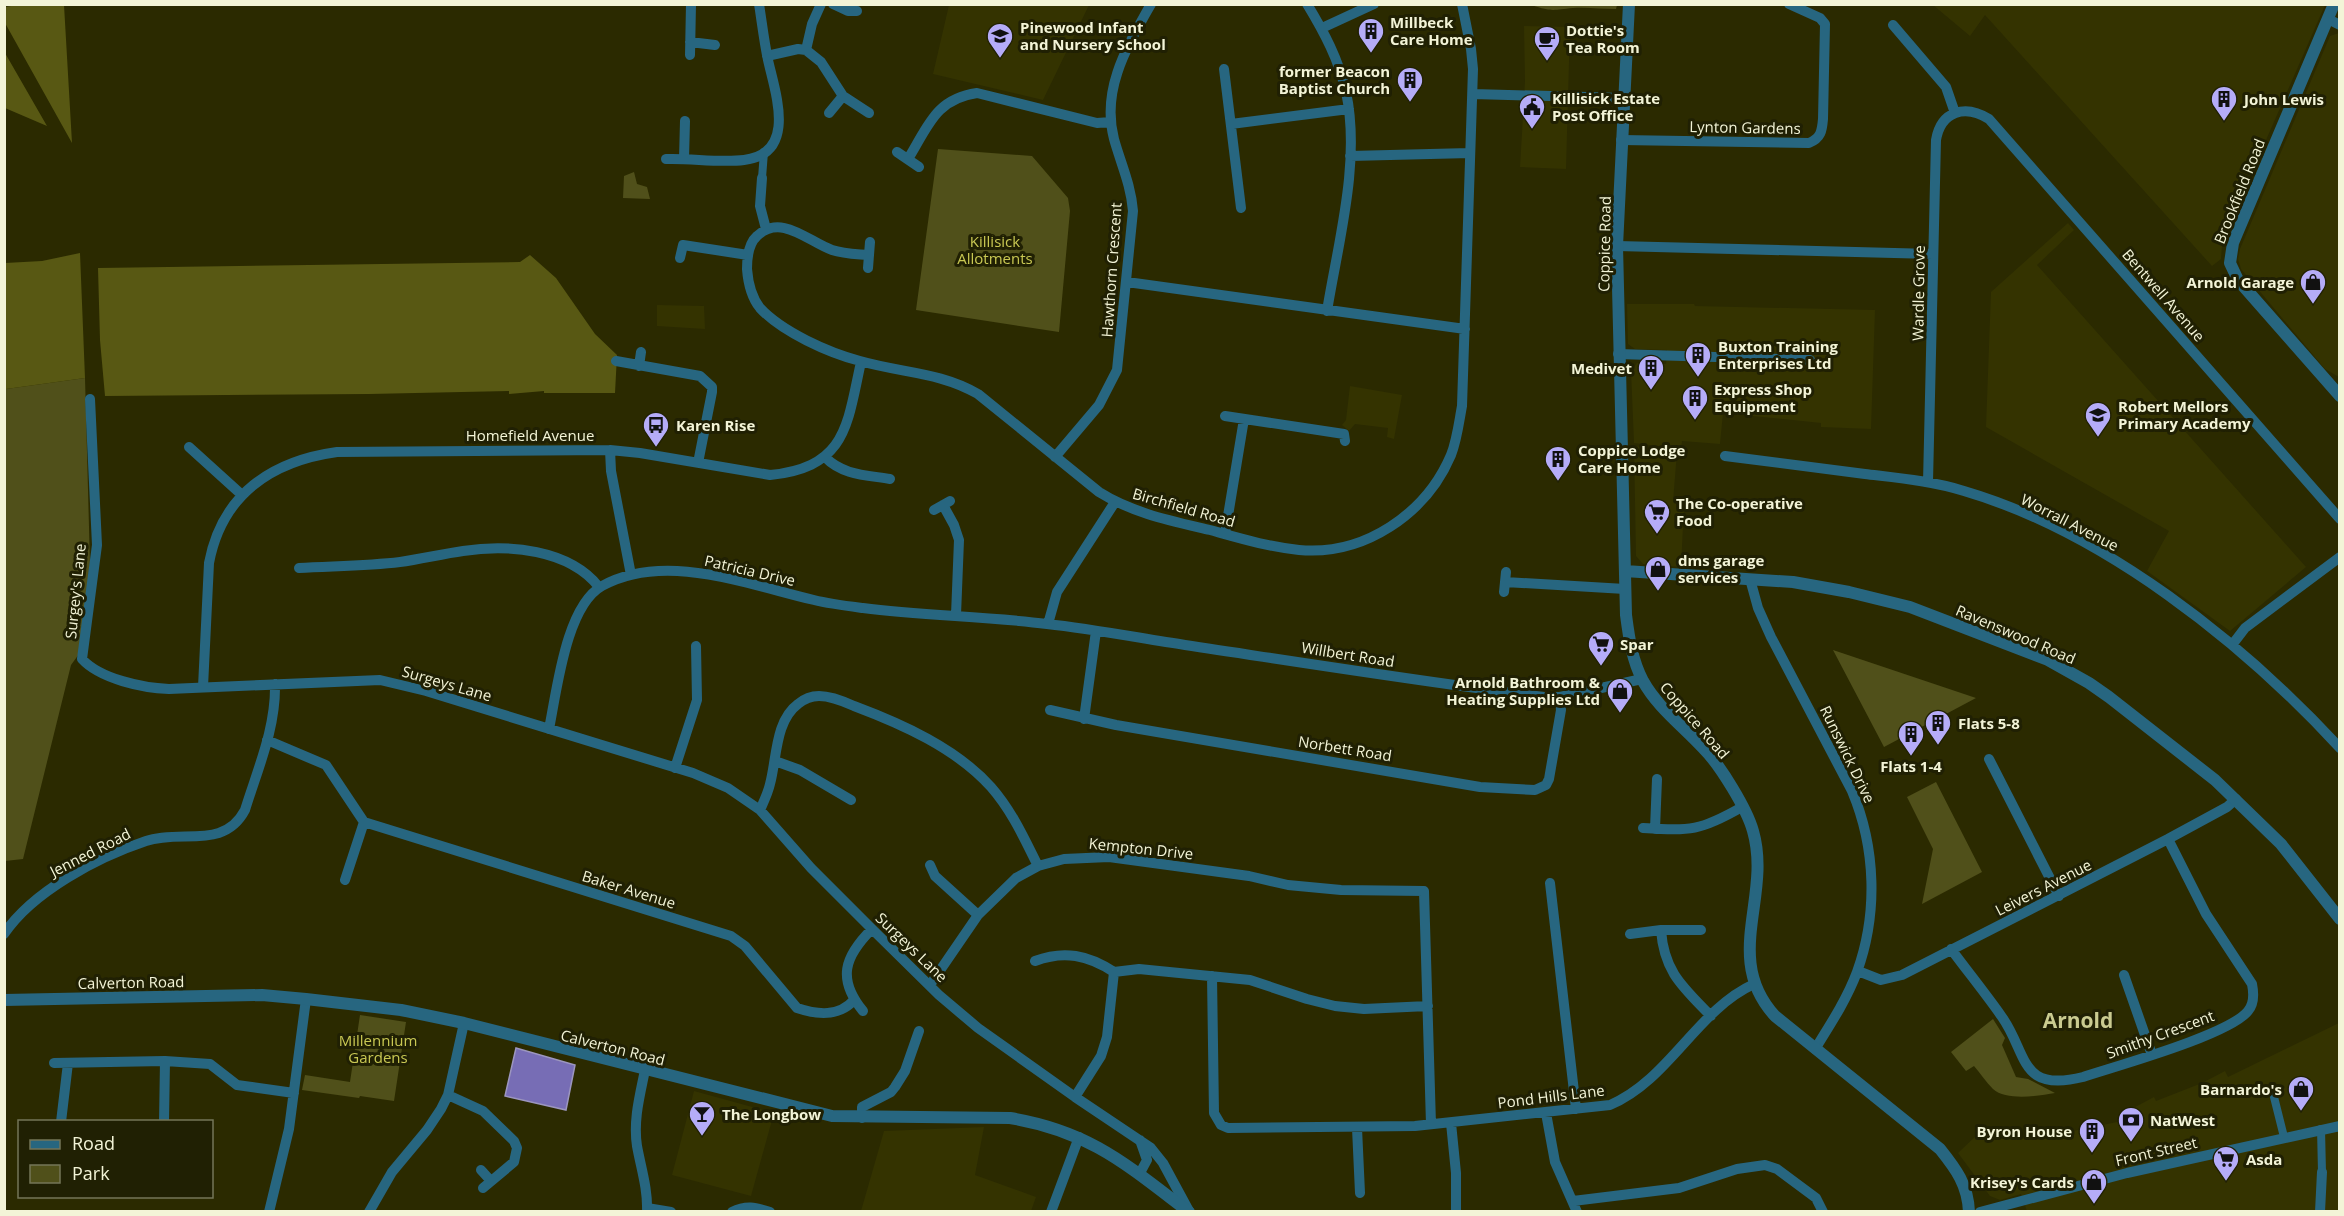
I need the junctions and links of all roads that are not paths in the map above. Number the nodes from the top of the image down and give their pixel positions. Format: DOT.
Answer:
graph roads {
  1 [pos="691,4"];
  2 [pos="759,4"];
  3 [pos="821,4"];
  4 [pos="833,4"];
  5 [pos="1151,4"];
  6 [pos="1307,4"];
  7 [pos="1374,4"];
  8 [pos="1462,4"];
  9 [pos="1629,4"];
  10 [pos="1790,4"];
  11 [pos="2334,4"];
  12 [pos="857,11"];
  13 [pos="2328,19"];
  14 [pos="2340,25"];
  15 [pos="1893,26"];
  16 [pos="1322,28"];
  17 [pos="690,42"];
  18 [pos="716,45"];
  19 [pos="806,50"];
  20 [pos="690,55"];
  21 [pos="767,56"];
  22 [pos="1224,69"];
  23 [pos="1473,94"];
  24 [pos="843,96"];
  25 [pos="1623,98"];
  26 [pos="1349,109"];
  27 [pos="829,113"];
  28 [pos="869,113"];
  29 [pos="1955,113"];
  30 [pos="685,121"];
  31 [pos="1111,122"];
  32 [pos="1231,124"];
  33 [pos="1621,140"];
  34 [pos="764,152"];
  35 [pos="897,152"];
  36 [pos="1470,153"];
  37 [pos="1350,156"];
  38 [pos="666,159"];
  39 [pos="684,159"];
  40 [pos="908,159"];
  41 [pos="919,167"];
  42 [pos="762,178"];
  43 [pos="1241,208"];
  44 [pos="766,229"];
  45 [pos="870,242"];
  46 [pos="1617,246"];
  47 [pos="1933,254"];
  48 [pos="748,255"];
  49 [pos="868,255"];
  50 [pos="680,258"];
  51 [pos="867,268"];
  52 [pos="1127,282"];
  53 [pos="1326,311"];
  54 [pos="1465,329"];
  55 [pos="641,352"];
  56 [pos="1618,354"];
  57 [pos="1810,360"];
  58 [pos="616,361"];
  59 [pos="861,362"];
  60 [pos="639,366"];
  61 [pos="2340,396"];
  62 [pos="90,399"];
  63 [pos="1225,416"];
  64 [pos="1244,419"];
  65 [pos="1345,441"];
  66 [pos="196,448"];
  67 [pos="610,450"];
  68 [pos="1725,456"];
  69 [pos="825,457"];
  70 [pos="1055,457"];
  71 [pos="698,463"];
  72 [pos="890,479"];
  73 [pos="1928,482"];
  74 [pos="242,495"];
  75 [pos="1115,502"];
  76 [pos="942,506"];
  77 [pos="2340,519"];
  78 [pos="1226,534"];
  79 [pos="2340,557"];
  80 [pos="299,568"];
  81 [pos="1625,571"];
  82 [pos="631,575"];
  83 [pos="1750,579"];
  84 [pos="1505,582"];
  85 [pos="599,587"];
  86 [pos="1625,589"];
  87 [pos="956,615"];
  88 [pos="1048,624"];
  89 [pos="1096,631"];
  90 [pos="2232,645"];
  91 [pos="696,646"];
  92 [pos="1642,679"];
  93 [pos="275,684"];
  94 [pos="203,687"];
  95 [pos="1560,697"];
  96 [pos="1050,710"];
  97 [pos="1084,719"];
  98 [pos="549,729"];
  99 [pos="267,740"];
  100 [pos="2340,748"];
  101 [pos="1989,759"];
  102 [pos="775,761"];
  103 [pos="675,768"];
  104 [pos="1653,786"];
  105 [pos="2236,799"];
  106 [pos="851,800"];
  107 [pos="1742,807"];
  108 [pos="760,810"];
  109 [pos="364,822"];
  110 [pos="1643,828"];
  111 [pos="1655,829"];
  112 [pos="2168,839"];
  113 [pos="930,865"];
  114 [pos="1038,866"];
  115 [pos="345,880"];
  116 [pos="1550,883"];
  117 [pos="2059,896"];
  118 [pos="978,915"];
  119 [pos="2340,919"];
  120 [pos="872,929"];
  121 [pos="1661,930"];
  122 [pos="1701,930"];
  123 [pos="4,934"];
  124 [pos="1630,934"];
  125 [pos="1952,949"];
  126 [pos="1035,961"];
  127 [pos="1858,971"];
  128 [pos="1114,972"];
  129 [pos="2124,975"];
  130 [pos="1212,976"];
  131 [pos="1754,984"];
  132 [pos="930,985"];
  133 [pos="306,999"];
  134 [pos="4,1000"];
  135 [pos="854,1000"];
  136 [pos="1428,1006"];
  137 [pos="863,1011"];
  138 [pos="1711,1016"];
  139 [pos="464,1023"];
  140 [pos="919,1031"];
  141 [pos="1815,1049"];
  142 [pos="2152,1055"];
  143 [pos="165,1061"];
  144 [pos="54,1063"];
  145 [pos="68,1063"];
  146 [pos="645,1070"];
  147 [pos="2272,1089"];
  148 [pos="294,1093"];
  149 [pos="447,1095"];
  150 [pos="1075,1097"];
  151 [pos="1576,1109"];
  152 [pos="1546,1113"];
  153 [pos="862,1118"];
  154 [pos="61,1120"];
  155 [pos="165,1120"];
  156 [pos="1451,1123"];
  157 [pos="1431,1124"];
  158 [pos="2340,1126"];
  159 [pos="1356,1128"];
  160 [pos="2320,1129"];
  161 [pos="1079,1137"];
  162 [pos="2284,1137"];
  163 [pos="1139,1140"];
  164 [pos="1163,1163"];
  165 [pos="481,1170"];
  166 [pos="2322,1172"];
  167 [pos="1140,1173"];
  168 [pos="1152,1183"];
  169 [pos="1360,1193"];
  170 [pos="1573,1201"];
  171 [pos="647,1210"];
  172 [pos="269,1212"];
  173 [pos="369,1212"];
  174 [pos="671,1212"];
  175 [pos="732,1212"];
  176 [pos="770,1212"];
  177 [pos="1051,1212"];
  178 [pos="1189,1212"];
  179 [pos="1456,1212"];
  180 [pos="1578,1212"];
  181 [pos="1823,1212"];
  182 [pos="1969,1212"];
  183 [pos="1980,1212"];
  184 [pos="2320,1212"];
  1 -- 17 [label="street"];
  2 -- 21 [label="street"];
  3 -- 19 [label="street"];
  4 -- 12 [label="street"];
  5 -- 31 [label="street, Hawthorn Crescent"];
  6 -- 16 [label="street"];
  7 -- 16 [label="street"];
  8 -- 23 [label="street, Birchfield Road"];
  9 -- 25 [label="street, Coppice Road"];
  10 -- 33 [label="street, Lynton Gardens"];
  11 -- 13 [label="street, Brookfield Road"];
  13 -- 14 [label="street"];
  13 -- 61 [label="street, Brookfield Road"];
  15 -- 29 [label="street"];
  16 -- 26 [label="street"];
  17 -- 18 [label="street"];
  17 -- 20 [label="street"];
  19 -- 21 [label="street"];
  19 -- 24 [label="street"];
  21 -- 34 [label="street"];
  22 -- 32 [label="street"];
  23 -- 25 [label="street"];
  23 -- 36 [label="street, Birchfield Road"];
  24 -- 27 [label="street"];
  24 -- 28 [label="street"];
  25 -- 33 [label="street, Coppice Road"];
  26 -- 32 [label="street"];
  26 -- 37 [label="street"];
  29 -- 47 [label="street, Wardle Grove"];
  29 -- 77 [label="street, Bentwell Avenue"];
  30 -- 39 [label="street"];
  31 -- 40 [label="street"];
  31 -- 52 [label="street, Hawthorn Crescent"];
  32 -- 43 [label="street"];
  33 -- 46 [label="street, Coppice Road"];
  34 -- 39 [label="street"];
  34 -- 42 [label="street"];
  35 -- 40 [label="street"];
  36 -- 37 [label="street"];
  36 -- 54 [label="street, Birchfield Road"];
  37 -- 53 [label="street"];
  38 -- 39 [label="street"];
  40 -- 41 [label="street"];
  42 -- 44 [label="street"];
  44 -- 48 [label="street"];
  44 -- 49 [label="street"];
  45 -- 49 [label="street"];
  46 -- 47 [label="street"];
  46 -- 56 [label="street, Coppice Road"];
  47 -- 73 [label="street, Wardle Grove"];
  48 -- 50 [label="street"];
  48 -- 59 [label="street, Birchfield Road"];
  49 -- 51 [label="street"];
  52 -- 53 [label="street"];
  52 -- 70 [label="street, Hawthorn Crescent"];
  53 -- 54 [label="street"];
  54 -- 78 [label="street, Birchfield Road"];
  55 -- 60 [label="street"];
  56 -- 57 [label="street"];
  56 -- 81 [label="street, Coppice Road"];
  58 -- 60 [label="street"];
  59 -- 69 [label="street, Homefield Avenue"];
  59 -- 70 [label="street, Birchfield Road"];
  60 -- 71 [label="street"];
  62 -- 94 [label="street, Surgey's Lane"];
  63 -- 64 [label="street"];
  64 -- 65 [label="street"];
  64 -- 78 [label="street"];
  66 -- 74 [label="street"];
  67 -- 71 [label="street, Homefield Avenue"];
  67 -- 74 [label="street, Homefield Avenue"];
  67 -- 82 [label="street"];
  68 -- 73 [label="street, Worrall Avenue"];
  69 -- 71 [label="street, Homefield Avenue"];
  69 -- 72 [label="street"];
  70 -- 75 [label="street, Birchfield Road"];
  73 -- 90 [label="street, Worrall Avenue"];
  74 -- 94 [label="street, Homefield Avenue"];
  75 -- 78 [label="street, Birchfield Road"];
  75 -- 88 [label="street"];
  76 -- 87 [label="street"];
  79 -- 90 [label="street"];
  80 -- 85 [label="street"];
  81 -- 83 [label="street, Ravenswood Road"];
  81 -- 86 [label="street, Coppice Road"];
  82 -- 85 [label="street, Patricia Drive"];
  82 -- 87 [label="street, Patricia Drive"];
  83 -- 105 [label="street, Ravenswood Road"];
  83 -- 127 [label="street, Runswick Drive"];
  84 -- 86 [label="street"];
  85 -- 98 [label="street, Patricia Drive"];
  86 -- 92 [label="street, Coppice Road"];
  87 -- 88 [label="street, Patricia Drive"];
  88 -- 89 [label="street, Willbert Road"];
  89 -- 95 [label="street, Willbert Road"];
  89 -- 97 [label="street"];
  90 -- 100 [label="street, Worrall Avenue"];
  91 -- 103 [label="street"];
  92 -- 95 [label="street, Willbert Road"];
  92 -- 107 [label="street, Coppice Road"];
  93 -- 94 [label="street, Surgeys Lane"];
  93 -- 98 [label="street, Surgeys Lane"];
  93 -- 99 [label="street, Jenned Road"];
  95 -- 97 [label="street, Norbett Road"];
  96 -- 97 [label="street, Norbett Road"];
  98 -- 103 [label="street, Surgeys Lane"];
  99 -- 109 [label="street"];
  99 -- 123 [label="street, Jenned Road"];
  101 -- 117 [label="street"];
  102 -- 106 [label="street"];
  102 -- 108 [label="street"];
  102 -- 114 [label="street"];
  103 -- 108 [label="street, Surgeys Lane"];
  104 -- 111 [label="street"];
  105 -- 112 [label="street, Leivers Avenue"];
  105 -- 119 [label="street, Ravenswood Road"];
  107 -- 111 [label="street"];
  107 -- 131 [label="street, Coppice Road"];
  108 -- 120 [label="street, Surgeys Lane"];
  109 -- 115 [label="street"];
  109 -- 135 [label="street, Baker Avenue"];
  110 -- 111 [label="street"];
  112 -- 117 [label="street, Leivers Avenue"];
  112 -- 142 [label="street, Smithy Crescent"];
  113 -- 118 [label="street"];
  114 -- 118 [label="street, Kempton Drive"];
  114 -- 136 [label="street, Kempton Drive"];
  116 -- 151 [label="street"];
  117 -- 125 [label="street, Leivers Avenue"];
  118 -- 132 [label="street, Kempton Drive"];
  120 -- 132 [label="street, Surgeys Lane"];
  120 -- 135 [label="street"];
  121 -- 122 [label="street"];
  121 -- 124 [label="street"];
  121 -- 138 [label="street"];
  125 -- 127 [label="street, Leivers Avenue"];
  125 -- 142 [label="street, Smithy Crescent"];
  126 -- 128 [label="street"];
  127 -- 141 [label="street, Runswick Drive"];
  128 -- 130 [label="street"];
  128 -- 150 [label="street"];
  129 -- 142 [label="street"];
  130 -- 136 [label="street"];
  130 -- 159 [label="street, Pond Hills Lane"];
  131 -- 138 [label="street, Pond Hills Lane"];
  131 -- 141 [label="street, Coppice Road"];
  132 -- 150 [label="street, Surgeys Lane"];
  133 -- 134 [label="street, Calverton Road"];
  133 -- 139 [label="street, Calverton Road"];
  133 -- 148 [label="street"];
  135 -- 137 [label="street"];
  136 -- 157 [label="street"];
  138 -- 151 [label="street, Pond Hills Lane"];
  139 -- 146 [label="street, Calverton Road"];
  139 -- 149 [label="street"];
  140 -- 153 [label="street"];
  141 -- 182 [label="street, Coppice Road"];
  143 -- 145 [label="street"];
  143 -- 148 [label="street"];
  143 -- 155 [label="street"];
  144 -- 145 [label="street"];
  145 -- 154 [label="street"];
  146 -- 153 [label="street, Calverton Road"];
  146 -- 171 [label="street"];
  147 -- 162 [label="street"];
  148 -- 172 [label="street"];
  149 -- 165 [label="street"];
  149 -- 173 [label="street"];
  150 -- 163 [label="street, Surgeys Lane"];
  151 -- 152 [label="street, Pond Hills Lane"];
  152 -- 156 [label="street, Pond Hills Lane"];
  152 -- 170 [label="street"];
  153 -- 161 [label="street, Calverton Road"];
  156 -- 157 [label="street, Pond Hills Lane"];
  156 -- 179 [label="street"];
  157 -- 159 [label="street, Pond Hills Lane"];
  158 -- 160 [label="street, Front Street"];
  159 -- 169 [label="street"];
  160 -- 162 [label="street, Front Street"];
  160 -- 166 [label="street"];
  161 -- 167 [label="street, Calverton Road"];
  161 -- 177 [label="street"];
  162 -- 183 [label="street, Front Street"];
  163 -- 164 [label="street"];
  163 -- 167 [label="street"];
  164 -- 168 [label="street"];
  164 -- 178 [label="street"];
  166 -- 184 [label="street"];
  167 -- 168 [label="street, Calverton Road"];
  168 -- 178 [label="street, Calverton Road"];
  170 -- 180 [label="street"];
  170 -- 181 [label="street"];
  171 -- 174 [label="street"];
  175 -- 176 [label="street"];
}
